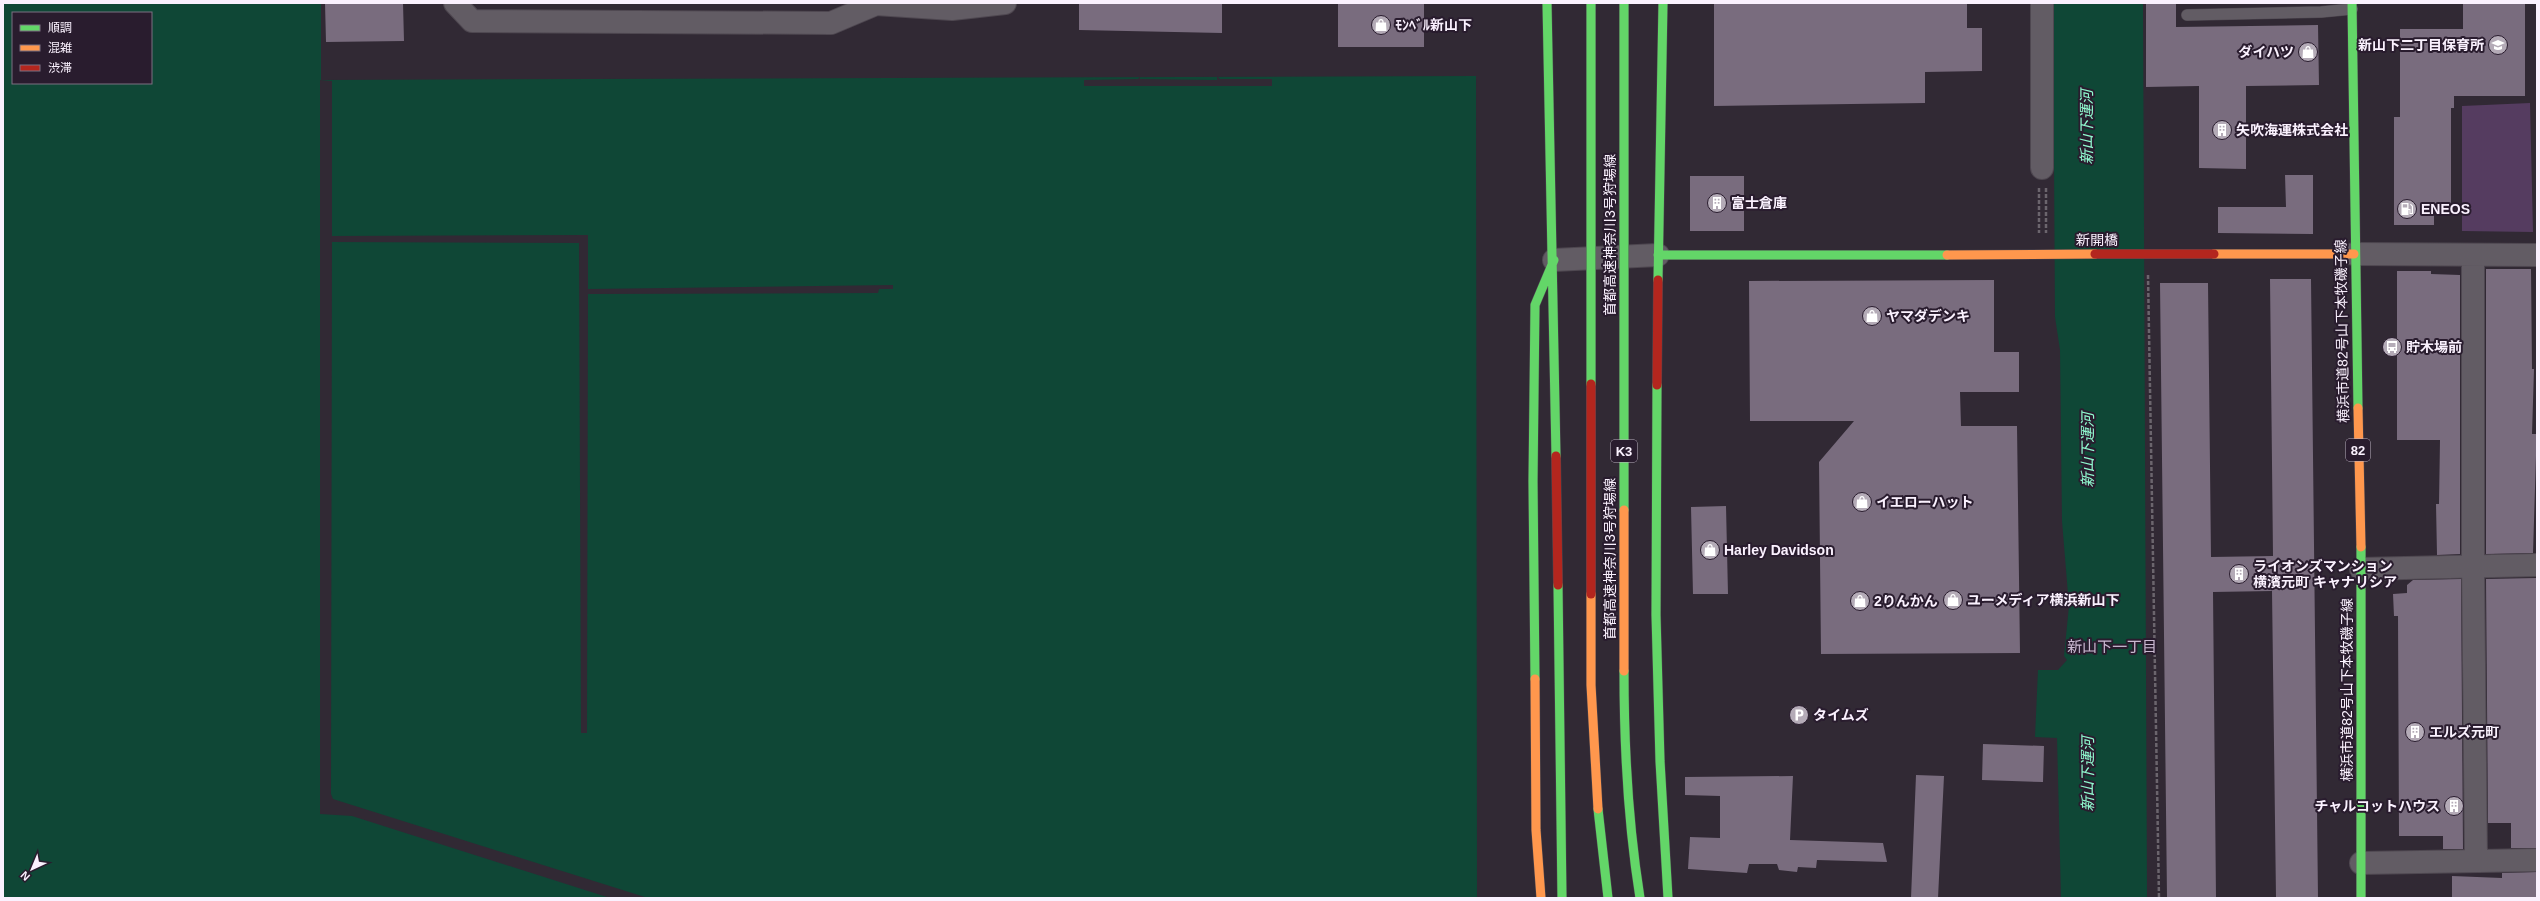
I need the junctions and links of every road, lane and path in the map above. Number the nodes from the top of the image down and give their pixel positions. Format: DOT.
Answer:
graph roads {
  1 [pos="455,3"];
  2 [pos="1005,3"];
  3 [pos="1547,3"];
  4 [pos="1591,3"];
  5 [pos="1624,3"];
  6 [pos="1664,3"];
  7 [pos="2042,3"];
  8 [pos="2352,6"];
  9 [pos="2187,15"];
  10 [pos="2040,176"];
  11 [pos="2046,231"];
  12 [pos="2039,237"];
  13 [pos="2354,254"];
  14 [pos="1658,255"];
  15 [pos="2473,255"];
  16 [pos="2537,255"];
  17 [pos="1554,260"];
  18 [pos="2149,280"];
  19 [pos="2473,564"];
  20 [pos="2537,565"];
  21 [pos="2361,569"];
  22 [pos="2537,860"];
  23 [pos="2476,861"];
  24 [pos="2361,863"];
  25 [pos="1541,898"];
  26 [pos="1562,898"];
  27 [pos="1608,898"];
  28 [pos="1640,898"];
  29 [pos="1668,898"];
  30 [pos="2159,898"];
  31 [pos="2361,898"];
  1 -- 2 [label="street"];
  3 -- 17 [label="main road"];
  4 -- 27 [label="main road, 首都高速神奈川3号狩場線, bridge"];
  5 -- 28 [label="main road, 首都高速神奈川3号狩場線 / K3, bridge"];
  6 -- 14 [label="main road"];
  7 -- 10 [label="street"];
  8 -- 9 [label="lane"];
  8 -- 13 [label="main road, 横浜市道82号山下本牧磯子線 / 82"];
  10 -- 11 [label="path"];
  10 -- 12 [label="path"];
  13 -- 14 [label="main road, 新開橋"];
  13 -- 15 [label="street"];
  13 -- 21 [label="main road, 横浜市道82号山下本牧磯子線 / 82"];
  14 -- 17 [label="street"];
  14 -- 29 [label="main road"];
  15 -- 16 [label="street"];
  15 -- 19 [label="street"];
  17 -- 25 [label="main road"];
  17 -- 26 [label="main road"];
  18 -- 30 [label="path"];
  19 -- 20 [label="street"];
  19 -- 21 [label="street"];
  19 -- 23 [label="street"];
  21 -- 24 [label="main road, 横浜市道82号山下本牧磯子線 / 82"];
  22 -- 23 [label="street"];
  23 -- 24 [label="street"];
  24 -- 31 [label="main road, 横浜市道82号山下本牧磯子線 / 82"];
}
